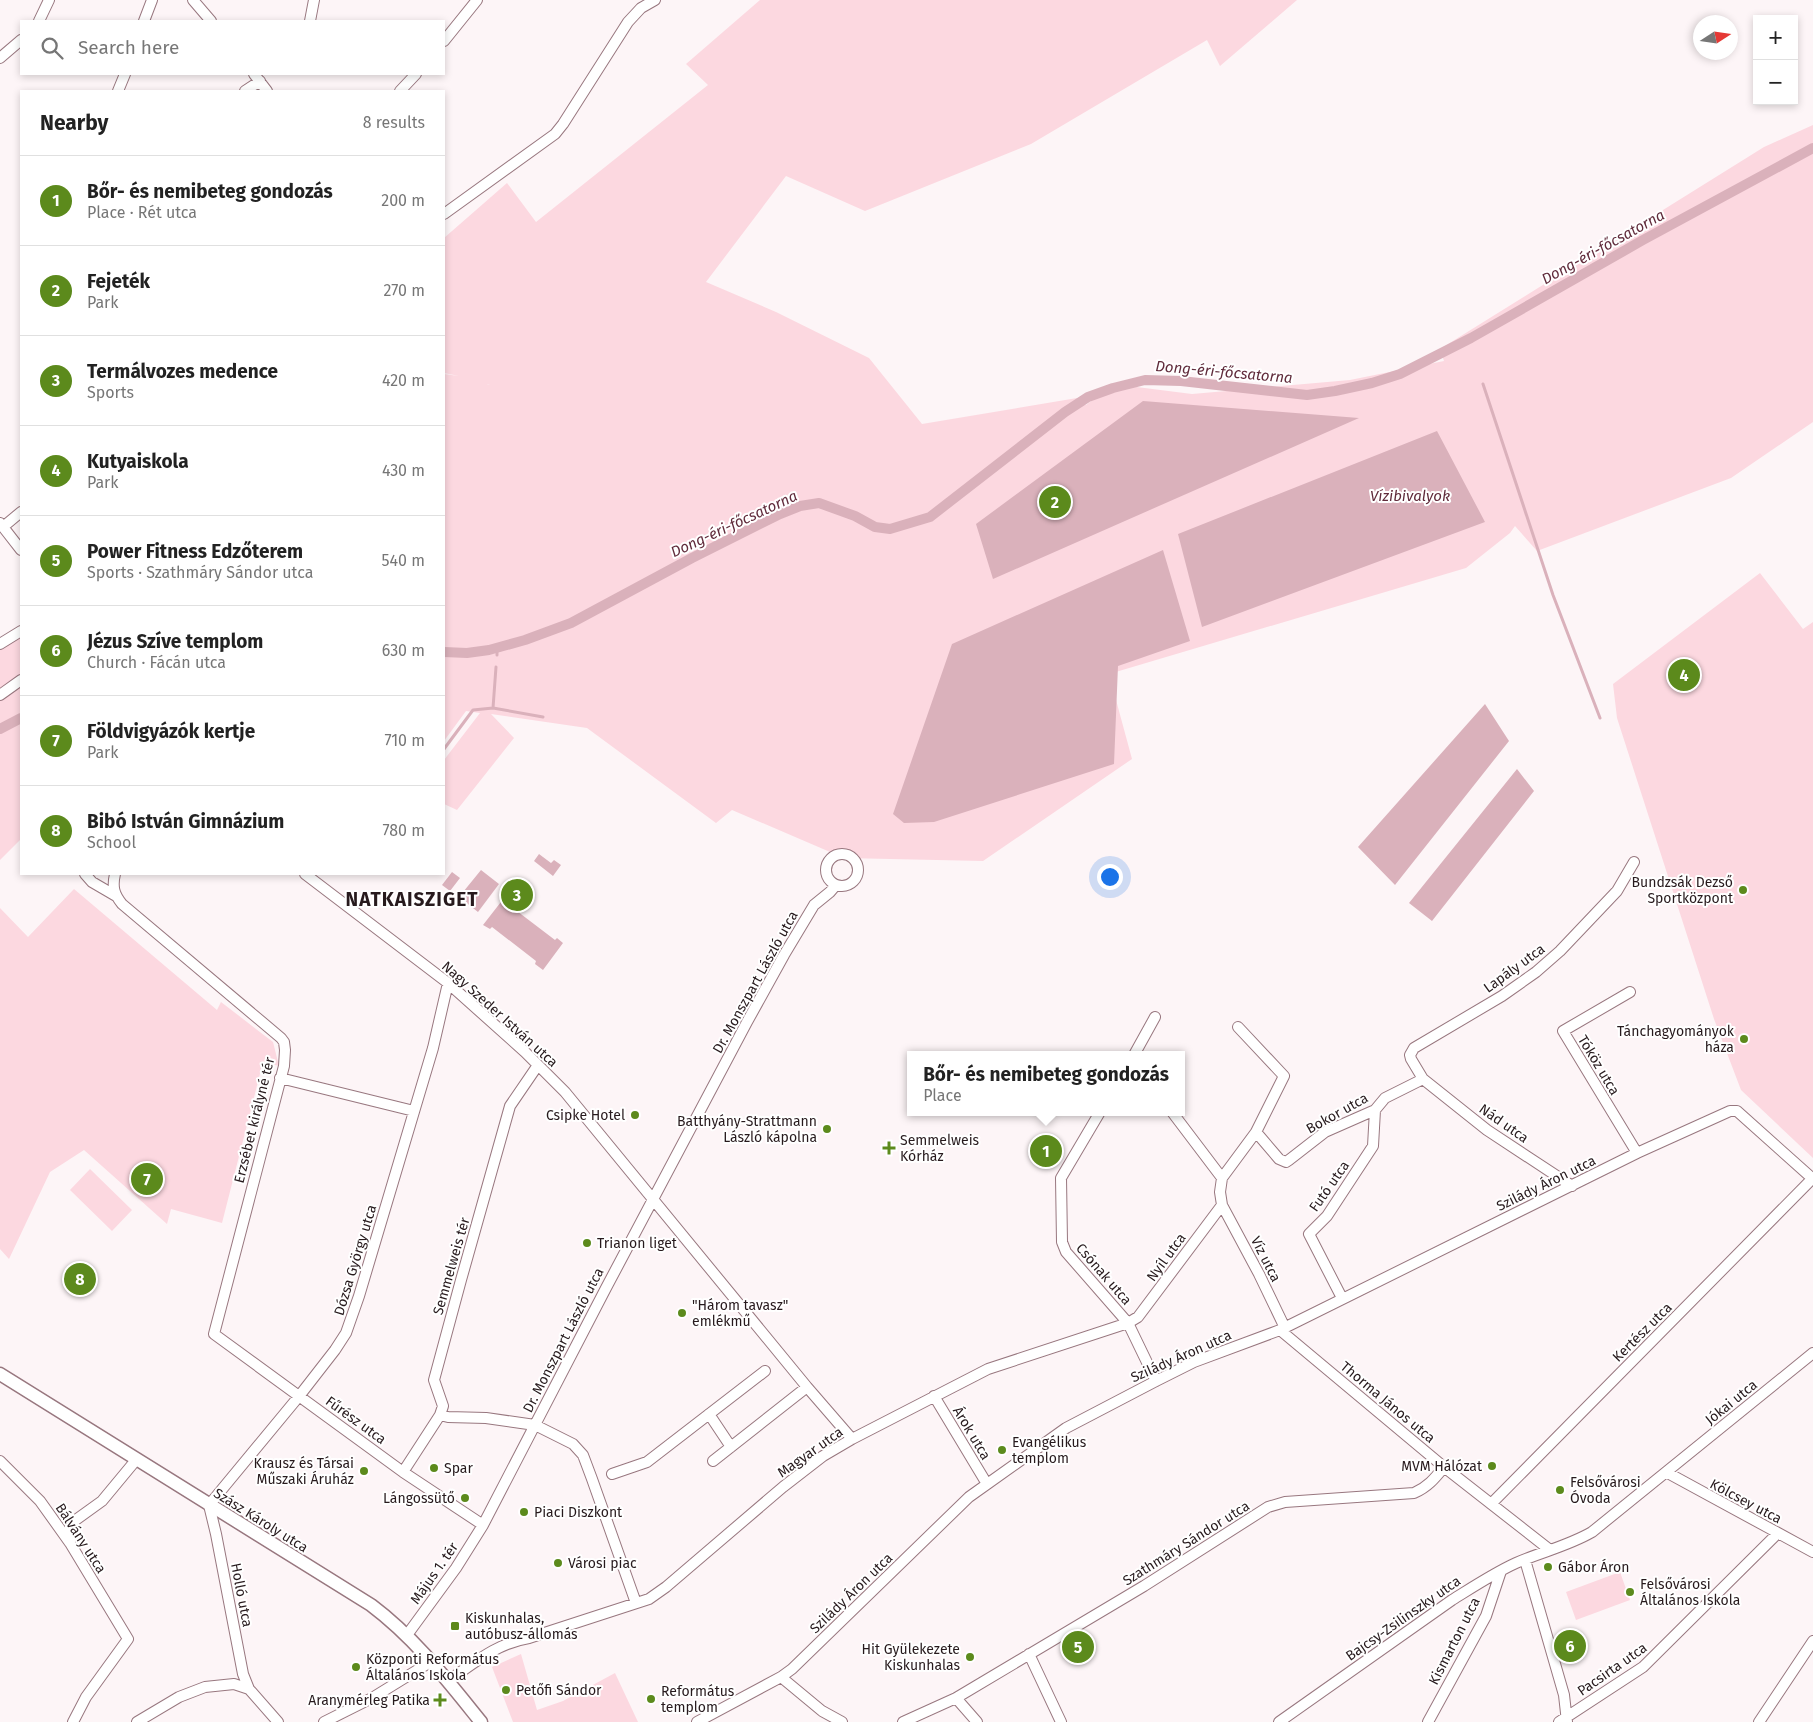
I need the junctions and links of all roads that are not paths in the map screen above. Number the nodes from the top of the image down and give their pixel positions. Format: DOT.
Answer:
graph roads {
  1 [pos="49,0"];
  2 [pos="152,0"];
  3 [pos="194,0"];
  4 [pos="314,0"];
  5 [pos="477,0"];
  6 [pos="655,0"];
  7 [pos="39,20"];
  8 [pos="144,20"];
  9 [pos="210,20"];
  10 [pos="310,20"];
  11 [pos="445,40"];
  12 [pos="20,41"];
  13 [pos="0,58"];
  14 [pos="125,75"];
  15 [pos="415,75"];
  16 [pos="256,78"];
  17 [pos="118,90"];
  18 [pos="246,90"];
  19 [pos="267,90"];
  20 [pos="401,90"];
  21 [pos="445,213"];
  22 [pos="20,513"];
  23 [pos="2,529"];
  24 [pos="20,549"];
  25 [pos="20,632"];
  26 [pos="0,644"];
  27 [pos="20,681"];
  28 [pos="0,695"];
  29 [pos="1634,862"];
  30 [pos="86,875"];
  31 [pos="115,875"];
  32 [pos="306,875"];
  33 [pos="836,885"];
  34 [pos="116,896"];
  35 [pos="448,984"];
  36 [pos="1630,992"];
  37 [pos="1155,1017"];
  38 [pos="1238,1027"];
  39 [pos="1136,1051"];
  40 [pos="538,1065"];
  41 [pos="280,1078"];
  42 [pos="1423,1078"];
  43 [pos="1375,1110"];
  44 [pos="414,1111"];
  45 [pos="1098,1116"];
  46 [pos="1175,1116"];
  47 [pos="1256,1132"];
  48 [pos="1637,1153"];
  49 [pos="1811,1174"];
  50 [pos="1222,1178"];
  51 [pos="1572,1186"];
  52 [pos="653,1198"];
  53 [pos="1222,1205"];
  54 [pos="1342,1298"];
  55 [pos="1128,1323"];
  56 [pos="1282,1329"];
  57 [pos="214,1334"];
  58 [pos="1813,1352"];
  59 [pos="765,1371"];
  60 [pos="0,1374"];
  61 [pos="1156,1381"];
  62 [pos="807,1387"];
  63 [pos="300,1395"];
  64 [pos="934,1396"];
  65 [pos="709,1414"];
  66 [pos="440,1415"];
  67 [pos="535,1425"];
  68 [pos="852,1439"];
  69 [pos="731,1447"];
  70 [pos="136,1460"];
  71 [pos="0,1461"];
  72 [pos="713,1461"];
  73 [pos="1444,1467"];
  74 [pos="403,1472"];
  75 [pos="1666,1472"];
  76 [pos="612,1474"];
  77 [pos="987,1484"];
  78 [pos="1491,1504"];
  79 [pos="209,1505"];
  80 [pos="483,1525"];
  81 [pos="1778,1533"];
  82 [pos="70,1543"];
  83 [pos="1550,1550"];
  84 [pos="1813,1552"];
  85 [pos="1525,1560"];
  86 [pos="1501,1571"];
  87 [pos="636,1603"];
  88 [pos="407,1635"];
  89 [pos="1813,1641"];
  90 [pos="1029,1654"];
  91 [pos="432,1662"];
  92 [pos="781,1677"];
  93 [pos="448,1681"];
  94 [pos="250,1689"];
  95 [pos="956,1698"];
  96 [pos="1564,1720"];
  97 [pos="73,1722"];
  98 [pos="137,1722"];
  99 [pos="278,1722"];
  100 [pos="324,1722"];
  101 [pos="481,1722"];
  102 [pos="697,1722"];
  103 [pos="842,1722"];
  104 [pos="903,1722"];
  105 [pos="977,1722"];
  106 [pos="1061,1722"];
  107 [pos="1279,1722"];
  108 [pos="1428,1722"];
  109 [pos="1759,1722"];
  1 -- 7 [label="street"];
  2 -- 8 [label="street"];
  3 -- 9 [label="street"];
  4 -- 10 [label="street"];
  5 -- 11 [label="street"];
  6 -- 21 [label="street"];
  12 -- 13 [label="street"];
  14 -- 17 [label="street"];
  15 -- 20 [label="street"];
  16 -- 18 [label="street"];
  16 -- 19 [label="street"];
  22 -- 23 [label="street"];
  23 -- 24 [label="street"];
  25 -- 26 [label="street"];
  27 -- 28 [label="street"];
  29 -- 42 [label="street, Lapály utca"];
  30 -- 34 [label="street, Erzsébet királyné tér"];
  31 -- 34 [label="street"];
  32 -- 35 [label="street, Nagy Szeder István utca"];
  33 -- 52 [label="street, Dr. Monszpart László utca"];
  34 -- 41 [label="street, Erzsébet királyné tér"];
  35 -- 40 [label="street, Nagy Szeder István utca"];
  35 -- 44 [label="street, Dózsa György utca"];
  36 -- 48 [label="street, Tóköz utca"];
  37 -- 39 [label="street"];
  38 -- 47 [label="street"];
  40 -- 52 [label="street, Nagy Szeder István utca"];
  40 -- 66 [label="street, Semmelweis tér"];
  41 -- 44 [label="street"];
  41 -- 57 [label="street, Erzsébet királyné tér"];
  42 -- 43 [label="street, Bokor utca"];
  42 -- 51 [label="street, Nád utca"];
  43 -- 47 [label="street, Bokor utca"];
  43 -- 54 [label="street, Futó utca"];
  44 -- 63 [label="street, Dózsa György utca"];
  45 -- 55 [label="street, Csónak utca"];
  46 -- 50 [label="street"];
  47 -- 50 [label="street"];
  48 -- 49 [label="street, Szilády Áron utca"];
  48 -- 51 [label="street, Szilády Áron utca"];
  49 -- 78 [label="street, Kertész utca"];
  50 -- 53 [label="street"];
  51 -- 54 [label="street, Szilády Áron utca"];
  52 -- 62 [label="street, Nagy Szeder István utca"];
  52 -- 67 [label="street, Dr. Monszpart László utca"];
  53 -- 55 [label="street, Nyíl utca"];
  53 -- 56 [label="street, Víz utca"];
  54 -- 56 [label="street, Szilády Áron utca"];
  55 -- 61 [label="street, Csónak utca"];
  55 -- 64 [label="street, Magyar utca"];
  56 -- 61 [label="street, Szilády Áron utca"];
  56 -- 73 [label="street, Thorma János utca"];
  57 -- 63 [label="street, Fűrész utca"];
  58 -- 75 [label="street, Jókai utca"];
  59 -- 65 [label="street"];
  60 -- 70 [label="main road, Szász Károly utca"];
  61 -- 77 [label="street, Szilády Áron utca"];
  62 -- 68 [label="street, Nagy Szeder István utca"];
  62 -- 69 [label="street"];
  63 -- 74 [label="street, Fűrész utca"];
  63 -- 79 [label="street, Dózsa György utca"];
  64 -- 68 [label="street, Magyar utca"];
  64 -- 77 [label="street, Árok utca"];
  65 -- 69 [label="street"];
  65 -- 76 [label="street"];
  66 -- 67 [label="street"];
  66 -- 74 [label="street"];
  67 -- 80 [label="street, Dr. Monszpart László utca"];
  67 -- 87 [label="street"];
  68 -- 87 [label="street, Magyar utca"];
  69 -- 72 [label="street"];
  70 -- 79 [label="main road, Szász Károly utca"];
  70 -- 82 [label="street"];
  71 -- 82 [label="street, Bálvány utca"];
  73 -- 78 [label="street, Thorma János utca"];
  73 -- 90 [label="street, Szathmáry Sándor utca"];
  74 -- 80 [label="street, Fűrész utca"];
  75 -- 81 [label="street, Kölcsey utca"];
  75 -- 83 [label="street, Jókai utca"];
  77 -- 92 [label="street, Szilády Áron utca"];
  78 -- 83 [label="street, Thorma János utca"];
  79 -- 88 [label="main road, Szász Károly utca"];
  79 -- 94 [label="street, Holló utca"];
  80 -- 88 [label="street, Május 1. tér"];
  81 -- 84 [label="street, Kölcsey utca"];
  81 -- 96 [label="street, Pacsirta utca"];
  82 -- 97 [label="street, Bálvány utca"];
  83 -- 85 [label="street, Bajcsy-Zsilinszky utca"];
  85 -- 86 [label="street, Bajcsy-Zsilinszky utca"];
  85 -- 96 [label="street"];
  86 -- 107 [label="street, Bajcsy-Zsilinszky utca"];
  86 -- 108 [label="street, Kismarton utca"];
  87 -- 93 [label="street, Magyar utca"];
  88 -- 91 [label="main road, Szász Károly utca"];
  89 -- 109 [label="street"];
  90 -- 95 [label="street, Szathmáry Sándor utca"];
  90 -- 106 [label="street"];
  91 -- 93 [label="main road, Szász Károly utca"];
  91 -- 100 [label="street"];
  92 -- 102 [label="street, Szilády Áron utca"];
  92 -- 103 [label="street"];
  93 -- 101 [label="main road, Szász Károly utca"];
  94 -- 98 [label="street"];
  94 -- 99 [label="street, Holló utca"];
  95 -- 104 [label="street, Szathmáry Sándor utca"];
  95 -- 105 [label="street"];
}
